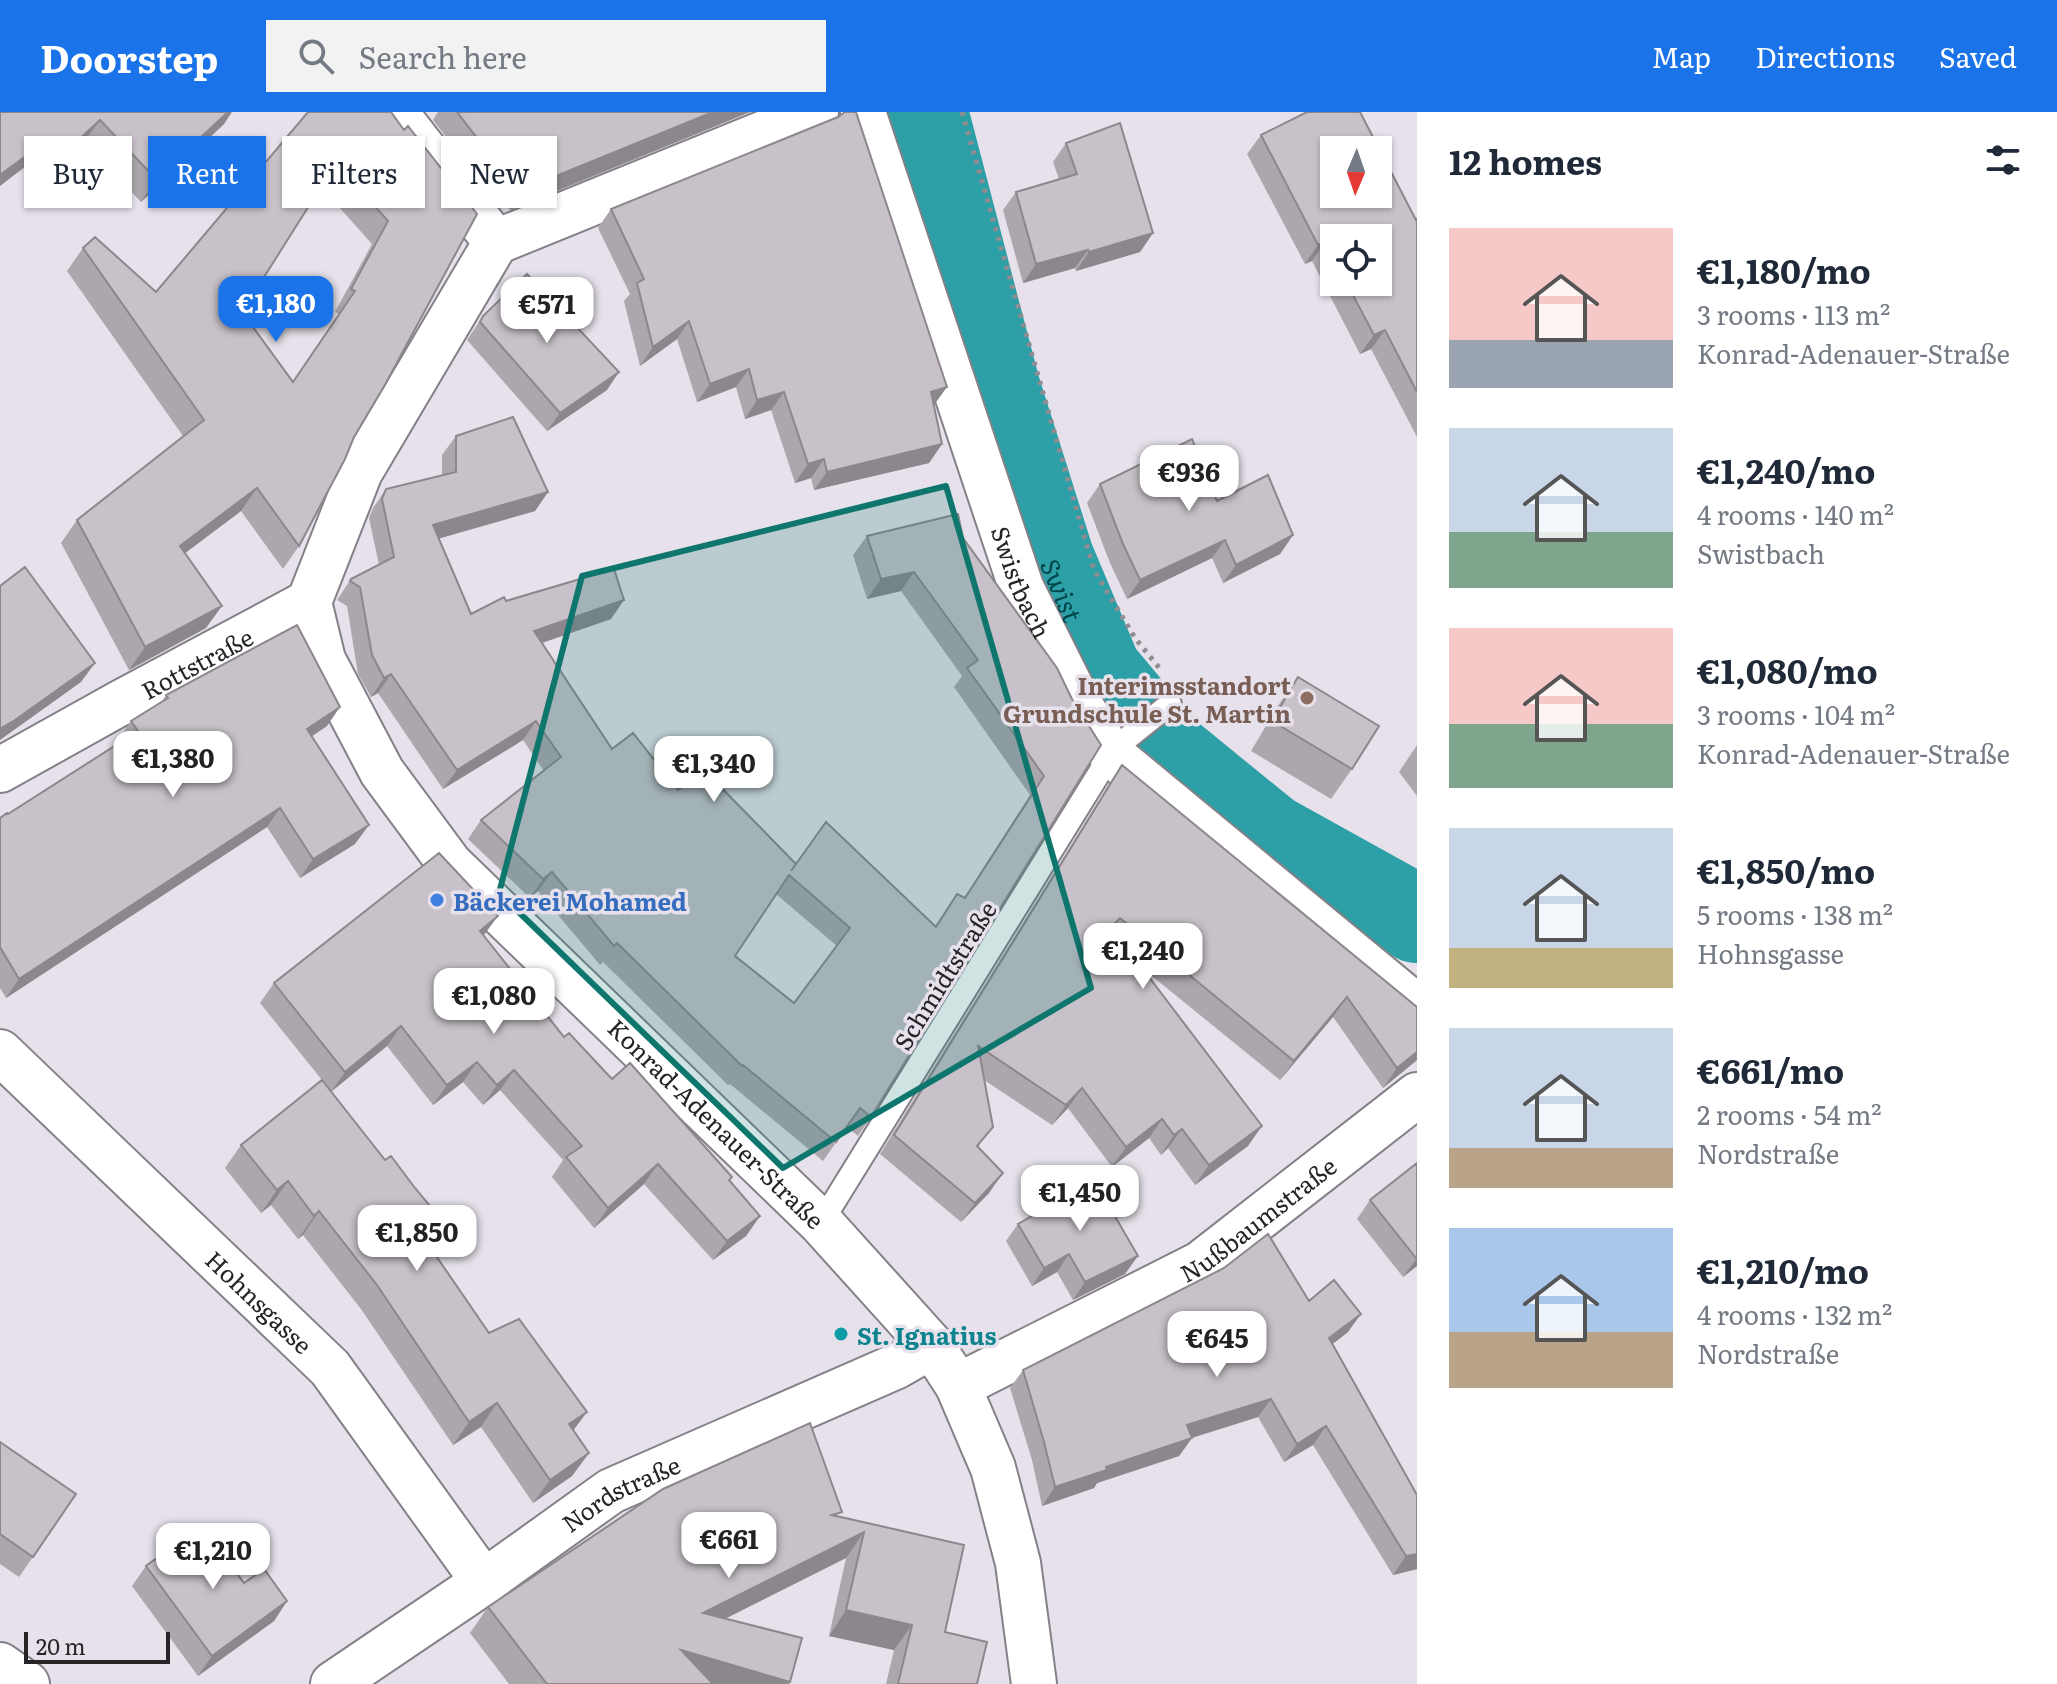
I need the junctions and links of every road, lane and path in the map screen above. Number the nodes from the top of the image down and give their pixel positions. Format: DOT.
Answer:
graph roads {
  1 [pos="395,112"];
  2 [pos="816,112"];
  3 [pos="863,112"];
  4 [pos="962,112"];
  5 [pos="496,242"];
  6 [pos="309,602"];
  7 [pos="1164,675"];
  8 [pos="1170,704"];
  9 [pos="1116,749"];
  10 [pos="0,770"];
  11 [pos="1417,1007"];
  12 [pos="0,1052"];
  13 [pos="1417,1095"];
  14 [pos="821,1223"];
  15 [pos="932,1346"];
  16 [pos="958,1386"];
  17 [pos="484,1582"];
  18 [pos="0,1665"];
  19 [pos="27,1684"];
  20 [pos="333,1684"];
  21 [pos="1034,1684"];
  1 -- 5 [label="street"];
  2 -- 5 [label="street"];
  3 -- 9 [label="street, Swistbach"];
  4 -- 7 [label="path"];
  5 -- 6 [label="street"];
  6 -- 10 [label="street, Rottstraße"];
  6 -- 14 [label="street, Konrad-Adenauer-Straße"];
  8 -- 9 [label="lane, Schmidtstraße"];
  9 -- 11 [label="street, Swistbach"];
  9 -- 14 [label="lane, Schmidtstraße"];
  12 -- 17 [label="street, Hohnsgasse"];
  13 -- 16 [label="street, Nußbaumstraße"];
  14 -- 15 [label="street, Konrad-Adenauer-Straße"];
  15 -- 16 [label="street, Konrad-Adenauer-Straße"];
  15 -- 17 [label="street, Nordstraße"];
  16 -- 21 [label="street, Konrad-Adenauer-Straße"];
  17 -- 20 [label="street, Nordstraße"];
  18 -- 19 [label="street"];
}
